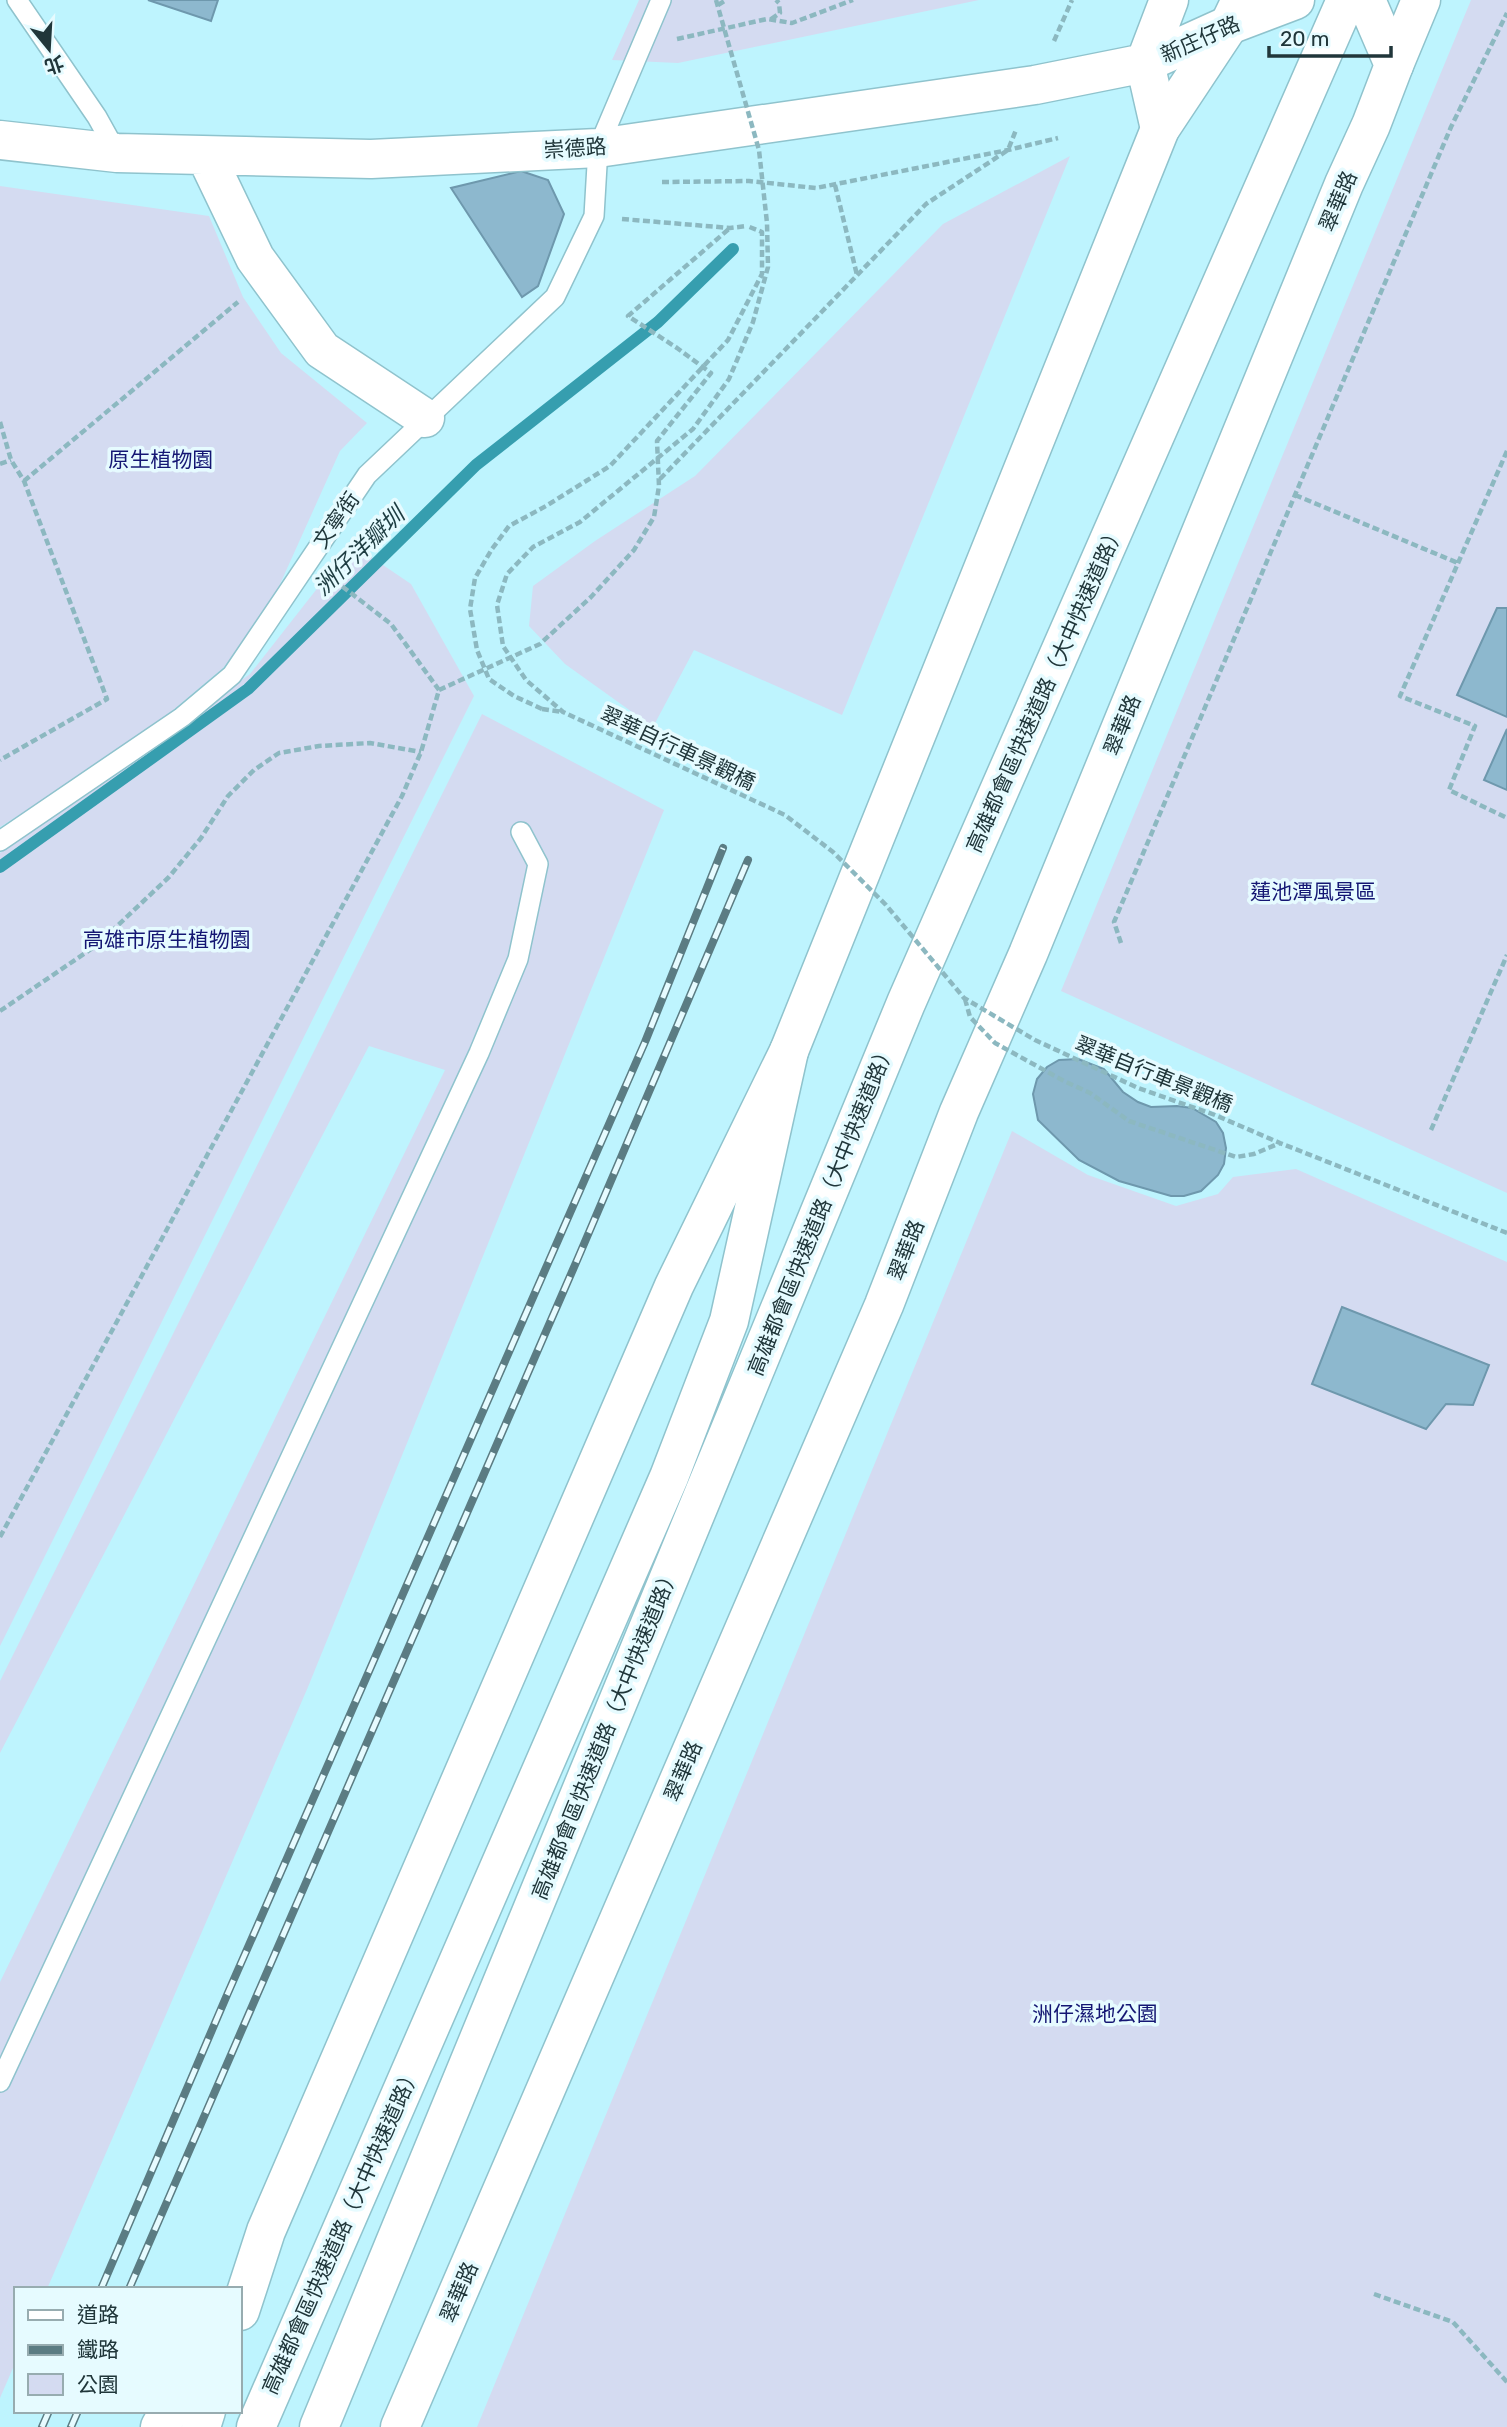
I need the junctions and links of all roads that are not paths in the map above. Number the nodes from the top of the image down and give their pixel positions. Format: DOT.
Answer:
graph roads {
  1 [pos="17,0"];
  2 [pos="662,0"];
  3 [pos="1169,0"];
  4 [pos="1295,0"];
  5 [pos="1346,0"];
  6 [pos="1366,0"];
  7 [pos="1421,0"];
  8 [pos="1235,13"];
  9 [pos="1145,63"];
  10 [pos="1394,65"];
  11 [pos="1160,130"];
  12 [pos="0,140"];
  13 [pos="598,148"];
  14 [pos="117,153"];
  15 [pos="206,156"];
  16 [pos="425,418"];
  17 [pos="521,832"];
  18 [pos="0,841"];
  19 [pos="789,1051"];
  20 [pos="0,2082"];
  21 [pos="266,2231"];
  22 [pos="236,2287"];
  23 [pos="242,2305"];
  24 [pos="256,2427"];
  25 [pos="320,2427"];
  26 [pos="400,2427"];
  1 -- 14 [label="lane"];
  2 -- 13 [label="lane"];
  3 -- 9 [label="main road"];
  4 -- 8 [label="main road, 新庄仔路"];
  5 -- 25 [label="main road, 高雄都會區快速道路（大中快速道路）"];
  6 -- 10 [label="main road"];
  7 -- 10 [label="main road, 翠華路"];
  8 -- 9 [label="main road, 新庄仔路"];
  8 -- 11 [label="main road"];
  9 -- 11 [label="main road"];
  9 -- 13 [label="main road, 崇德路"];
  10 -- 26 [label="main road, 翠華路"];
  11 -- 19 [label="main road"];
  12 -- 14 [label="main road, 崇德路"];
  13 -- 15 [label="main road, 崇德路"];
  13 -- 16 [label="lane, 文寧街"];
  14 -- 15 [label="main road, 崇德路"];
  15 -- 16 [label="main road"];
  16 -- 18 [label="lane, 文寧街"];
  17 -- 20 [label="lane"];
  19 -- 21 [label="main road"];
  19 -- 24 [label="main road, 高雄都會區快速道路（大中快速道路）"];
  21 -- 22 [label="main road"];
  21 -- 23 [label="main road"];
}
